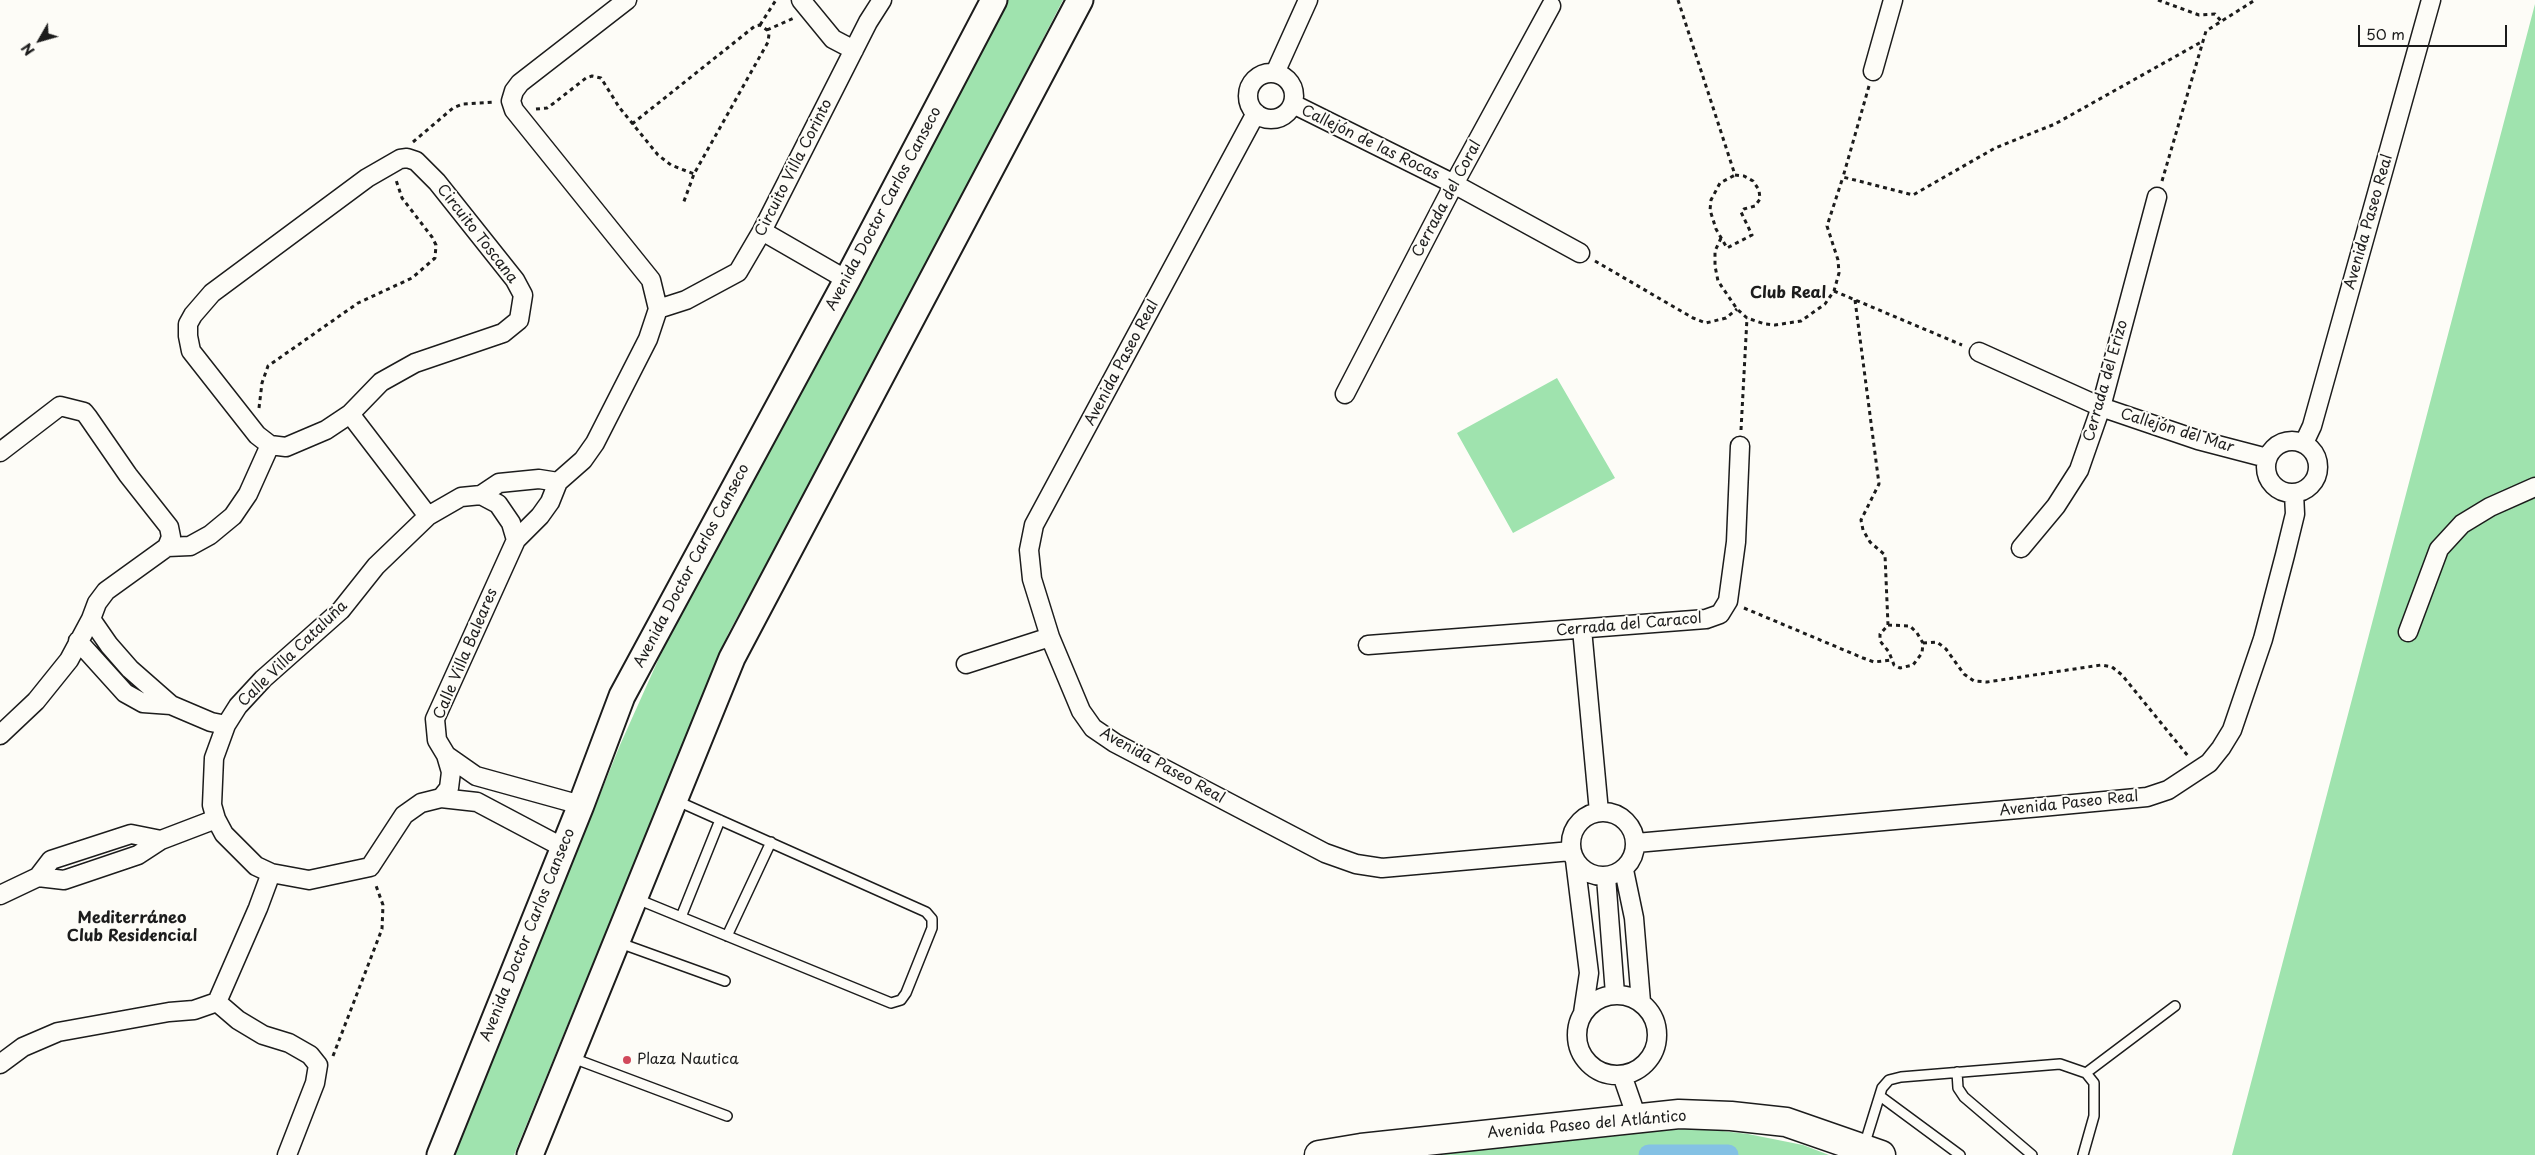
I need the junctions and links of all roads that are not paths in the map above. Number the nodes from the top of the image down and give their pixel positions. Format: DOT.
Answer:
graph roads {
  1 [pos="627,0"];
  2 [pos="882,0"];
  3 [pos="994,0"];
  4 [pos="1080,0"];
  5 [pos="1308,0"];
  6 [pos="1893,0"];
  7 [pos="2431,0"];
  8 [pos="805,6"];
  9 [pos="1551,6"];
  10 [pos="854,50"];
  11 [pos="1873,71"];
  12 [pos="1275,73"];
  13 [pos="1292,104"];
  14 [pos="1256,113"];
  15 [pos="1454,184"];
  16 [pos="2157,197"];
  17 [pos="762,231"];
  18 [pos="1580,252"];
  19 [pos="847,280"];
  20 [pos="658,309"];
  21 [pos="1979,352"];
  22 [pos="1345,394"];
  23 [pos="2101,407"];
  24 [pos="350,414"];
  25 [pos="2304,443"];
  26 [pos="270,445"];
  27 [pos="1740,446"];
  28 [pos="0,452"];
  29 [pos="2267,458"];
  30 [pos="558,482"];
  31 [pos="2535,487"];
  32 [pos="2294,493"];
  33 [pos="481,496"];
  34 [pos="428,516"];
  35 [pos="516,540"];
  36 [pos="167,547"];
  37 [pos="2021,548"];
  38 [pos="94,611"];
  39 [pos="1582,629"];
  40 [pos="2408,632"];
  41 [pos="1050,637"];
  42 [pos="78,641"];
  43 [pos="1368,645"];
  44 [pos="966,664"];
  45 [pos="170,704"];
  46 [pos="226,725"];
  47 [pos="0,735"];
  48 [pos="446,755"];
  49 [pos="441,798"];
  50 [pos="674,799"];
  51 [pos="581,805"];
  52 [pos="1599,812"];
  53 [pos="216,819"];
  54 [pos="720,820"];
  55 [pos="771,842"];
  56 [pos="1636,843"];
  57 [pos="562,847"];
  58 [pos="1573,856"];
  59 [pos="1624,870"];
  60 [pos="271,873"];
  61 [pos="1606,877"];
  62 [pos="0,895"];
  63 [pos="634,898"];
  64 [pos="680,917"];
  65 [pos="727,936"];
  66 [pos="617,942"];
  67 [pos="725,981"];
  68 [pos="1616,994"];
  69 [pos="217,1002"];
  70 [pos="1641,1002"];
  71 [pos="2175,1006"];
  72 [pos="1583,1013"];
  73 [pos="570,1057"];
  74 [pos="0,1064"];
  75 [pos="1957,1072"];
  76 [pos="2086,1073"];
  77 [pos="1622,1075"];
  78 [pos="1880,1096"];
  79 [pos="728,1116"];
  80 [pos="1637,1118"];
  81 [pos="1872,1152"];
  82 [pos="287,1155"];
  83 [pos="440,1155"];
  84 [pos="530,1155"];
  85 [pos="1319,1155"];
  86 [pos="1960,1155"];
  87 [pos="2032,1155"];
  88 [pos="2084,1155"];
  1 -- 20 [label="street"];
  2 -- 10 [label="street, Circuito Villa Corinto"];
  3 -- 19 [label="main road, Avenida Doctor Carlos Canseco"];
  4 -- 50 [label="main road"];
  5 -- 12 [label="street"];
  6 -- 11 [label="street"];
  7 -- 25 [label="street, Avenida Paseo Real"];
  8 -- 10 [label="street"];
  9 -- 15 [label="street, Cerrada del Coral"];
  10 -- 17 [label="street, Circuito Villa Corinto"];
  12 -- 13 [label="street"];
  12 -- 14 [label="street"];
  13 -- 14 [label="street"];
  13 -- 15 [label="street, Callejón de las Rocas"];
  14 -- 41 [label="street, Avenida Paseo Real"];
  15 -- 18 [label="street, Callejón de las Rocas"];
  15 -- 22 [label="street, Cerrada del Coral"];
  16 -- 23 [label="street, Cerrada del Erizo"];
  17 -- 19 [label="street"];
  17 -- 20 [label="street, Circuito Villa Corinto"];
  19 -- 51 [label="main road, Avenida Doctor Carlos Canseco"];
  20 -- 30 [label="street"];
  21 -- 23 [label="street, Callejón del Mar"];
  23 -- 29 [label="street, Callejón del Mar"];
  23 -- 37 [label="street, Cerrada del Erizo"];
  24 -- 26 [label="street, Circuito Toscana"];
  24 -- 26 [label="street, Circuito Toscana"];
  24 -- 34 [label="street"];
  25 -- 29 [label="street"];
  25 -- 32 [label="street"];
  26 -- 36 [label="street"];
  27 -- 39 [label="street, Cerrada del Caracol"];
  28 -- 36 [label="street"];
  29 -- 32 [label="street"];
  30 -- 33 [label="street"];
  30 -- 35 [label="street"];
  31 -- 40 [label="street"];
  32 -- 56 [label="street, Avenida Paseo Real"];
  33 -- 34 [label="street, Calle Villa Cataluña"];
  33 -- 35 [label="street"];
  34 -- 46 [label="street, Calle Villa Cataluña"];
  35 -- 48 [label="street, Calle Villa Baleares"];
  36 -- 38 [label="street"];
  38 -- 42 [label="street"];
  38 -- 45 [label="street"];
  39 -- 43 [label="street, Cerrada del Caracol"];
  39 -- 52 [label="street"];
  41 -- 44 [label="street"];
  41 -- 58 [label="street, Avenida Paseo Real"];
  42 -- 45 [label="street"];
  42 -- 47 [label="street"];
  45 -- 46 [label="street"];
  46 -- 53 [label="street, Calle Villa Cataluña"];
  48 -- 49 [label="street, Calle Villa Baleares"];
  48 -- 51 [label="street"];
  49 -- 57 [label="street"];
  49 -- 60 [label="street"];
  50 -- 54 [label="lane"];
  50 -- 63 [label="main road"];
  51 -- 57 [label="main road, Avenida Doctor Carlos Canseco"];
  52 -- 56 [label="street"];
  52 -- 58 [label="street"];
  53 -- 60 [label="street"];
  53 -- 62 [label="street"];
  54 -- 55 [label="lane"];
  54 -- 64 [label="lane"];
  55 -- 65 [label="lane"];
  55 -- 65 [label="lane"];
  56 -- 59 [label="street"];
  57 -- 83 [label="main road, Avenida Doctor Carlos Canseco"];
  58 -- 61 [label="street"];
  58 -- 72 [label="street"];
  59 -- 61 [label="street"];
  59 -- 70 [label="street"];
  60 -- 69 [label="street"];
  61 -- 68 [label="street"];
  63 -- 64 [label="lane"];
  63 -- 66 [label="main road"];
  64 -- 65 [label="lane"];
  66 -- 67 [label="lane"];
  66 -- 73 [label="main road"];
  68 -- 70 [label="street"];
  68 -- 72 [label="street"];
  69 -- 74 [label="street"];
  69 -- 82 [label="street"];
  70 -- 77 [label="street"];
  71 -- 76 [label="lane"];
  72 -- 77 [label="street"];
  73 -- 79 [label="lane"];
  73 -- 84 [label="main road"];
  75 -- 76 [label="lane"];
  75 -- 78 [label="lane"];
  75 -- 87 [label="lane"];
  76 -- 88 [label="lane"];
  77 -- 80 [label="street"];
  78 -- 81 [label="lane"];
  78 -- 86 [label="lane"];
  80 -- 81 [label="main road, Avenida Paseo del Atlántico"];
  80 -- 85 [label="main road, Avenida Paseo del Atlántico"];
}
